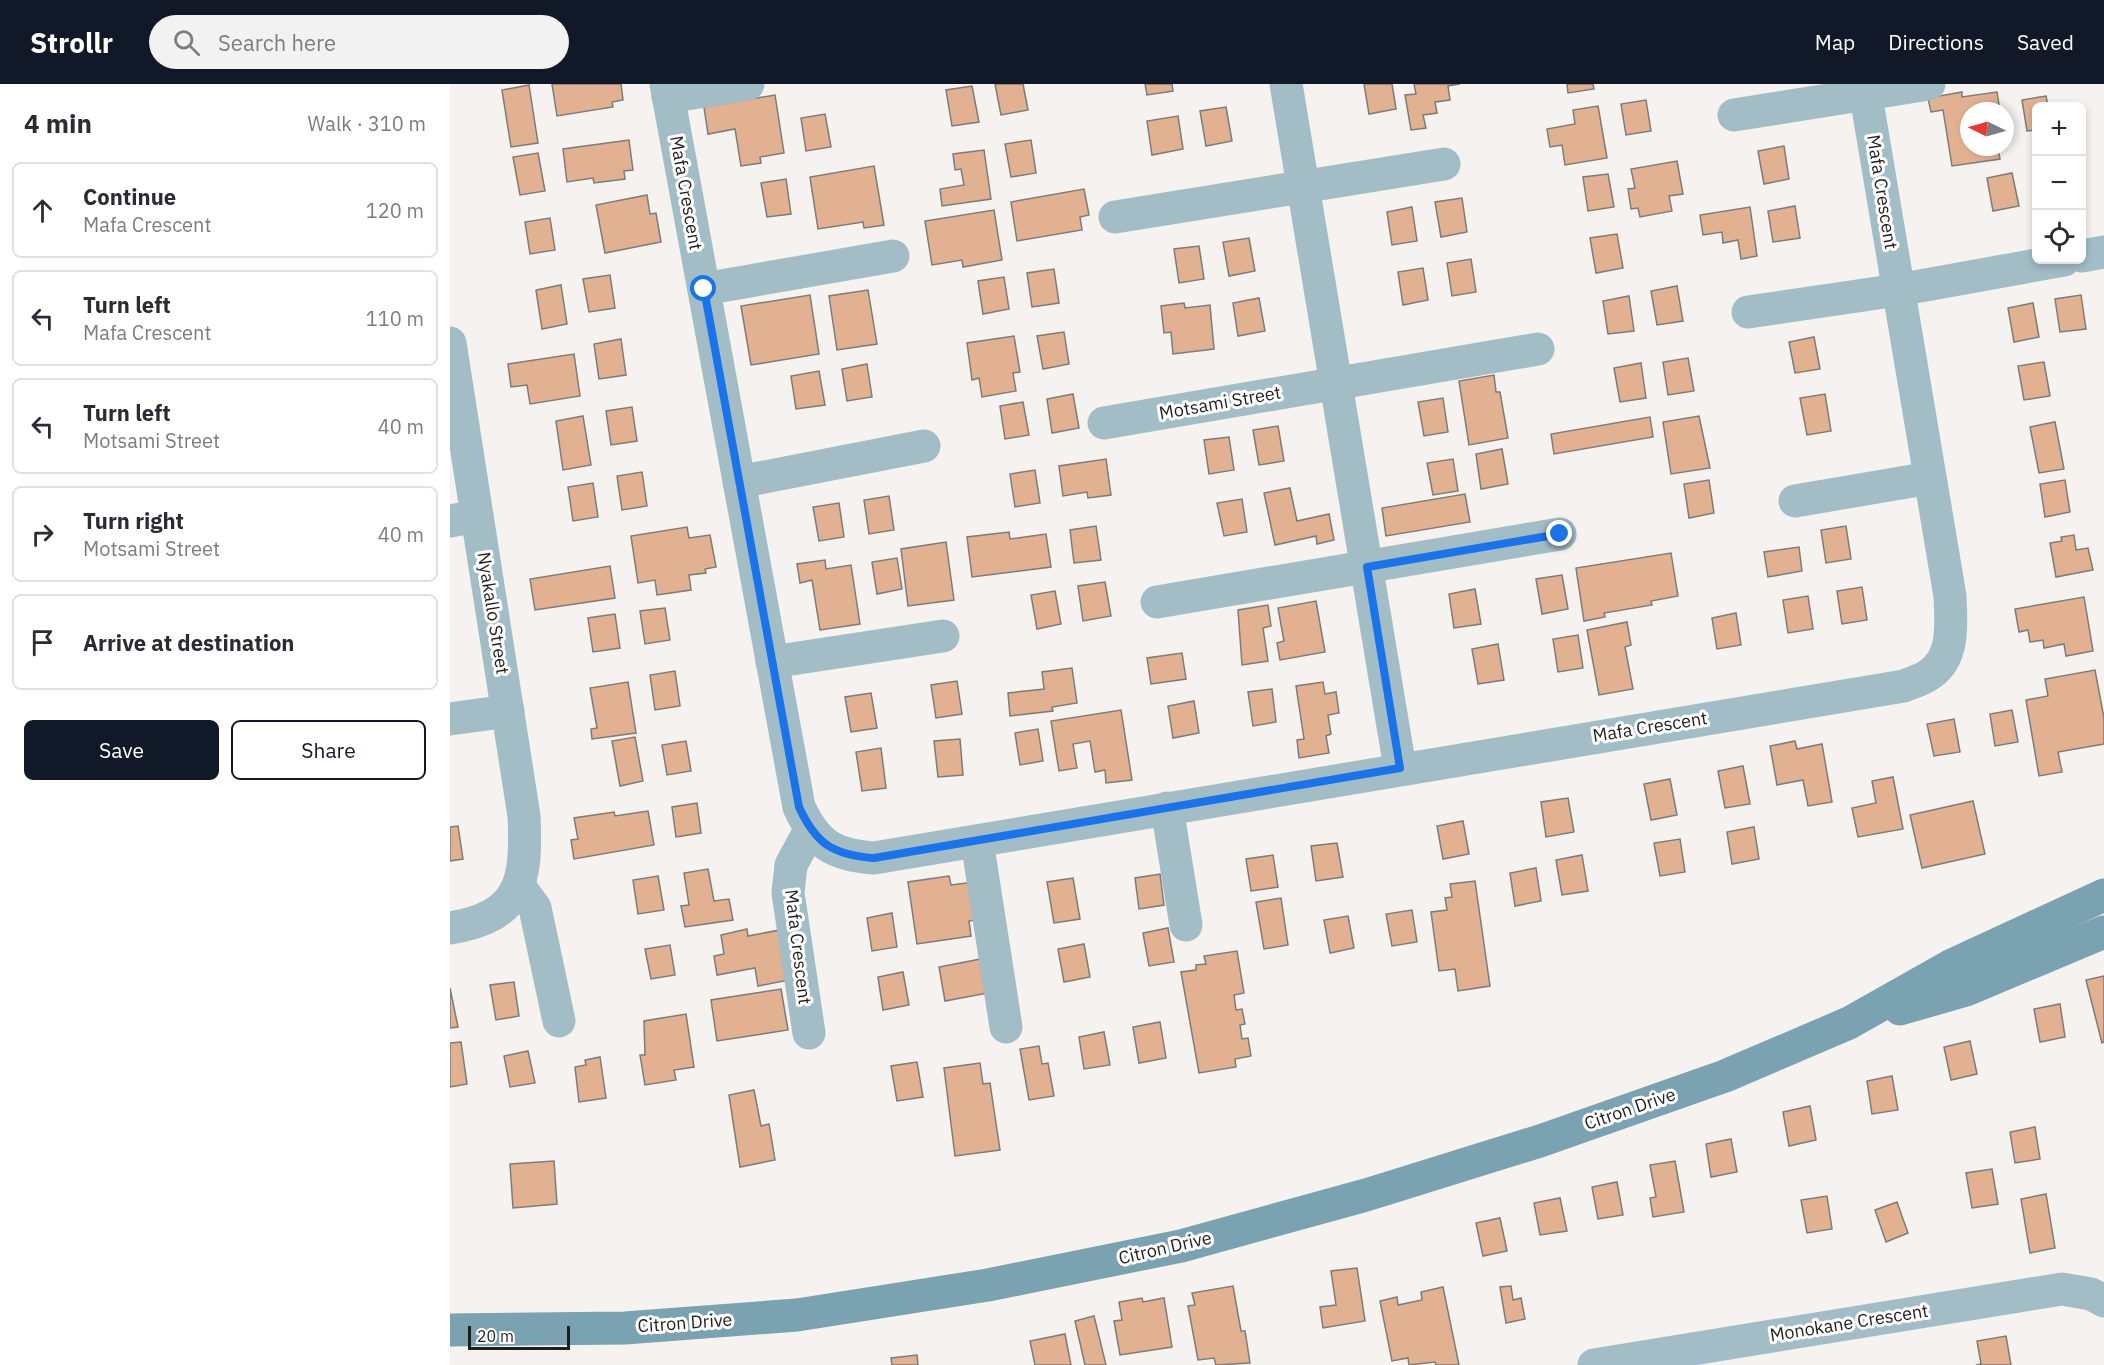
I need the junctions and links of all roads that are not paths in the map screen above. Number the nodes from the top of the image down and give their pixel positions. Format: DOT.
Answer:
graph roads {
  1 [pos="748,84"];
  2 [pos="1286,84"];
  3 [pos="1929,84"];
  4 [pos="1864,89"];
  5 [pos="667,90"];
  6 [pos="1734,115"];
  7 [pos="1444,164"];
  8 [pos="1303,186"];
  9 [pos="1114,218"];
  10 [pos="2104,252"];
  11 [pos="2086,255"];
  12 [pos="893,256"];
  13 [pos="2042,264"];
  14 [pos="704,289"];
  15 [pos="1898,290"];
  16 [pos="1749,312"];
  17 [pos="450,343"];
  18 [pos="1538,349"];
  19 [pos="1336,384"];
  20 [pos="1104,423"];
  21 [pos="924,446"];
  22 [pos="1930,478"];
  23 [pos="739,482"];
  24 [pos="1795,501"];
  25 [pos="464,519"];
  26 [pos="1560,534"];
  27 [pos="1367,567"];
  28 [pos="1157,602"];
  29 [pos="943,636"];
  30 [pos="772,662"];
  31 [pos="508,711"];
  32 [pos="450,719"];
  33 [pos="1400,768"];
  34 [pos="1167,808"];
  35 [pos="810,830"];
  36 [pos="977,841"];
  37 [pos="519,886"];
  38 [pos="2104,895"];
  39 [pos="1186,925"];
  40 [pos="450,928"];
  41 [pos="2104,932"];
  42 [pos="559,1022"];
  43 [pos="1849,1023"];
  44 [pos="1006,1027"];
  45 [pos="809,1033"];
  46 [pos="2103,1298"];
  47 [pos="450,1330"];
  48 [pos="1594,1365"];
  1 -- 5 [label="street, Mafa Crescent"];
  2 -- 8 [label="street"];
  3 -- 4 [label="street"];
  4 -- 6 [label="street"];
  4 -- 15 [label="street, Mafa Crescent"];
  5 -- 14 [label="street, Mafa Crescent"];
  7 -- 8 [label="street"];
  8 -- 9 [label="street"];
  8 -- 19 [label="street"];
  10 -- 11 [label="street"];
  12 -- 14 [label="street"];
  13 -- 15 [label="street"];
  14 -- 23 [label="street, Mafa Crescent"];
  15 -- 16 [label="street"];
  15 -- 22 [label="street, Mafa Crescent"];
  17 -- 25 [label="street, Nyakallo Street"];
  18 -- 19 [label="street, Motsami Street"];
  19 -- 20 [label="street, Motsami Street"];
  19 -- 27 [label="street"];
  21 -- 23 [label="street"];
  22 -- 24 [label="street"];
  22 -- 33 [label="street, Mafa Crescent"];
  23 -- 30 [label="street, Mafa Crescent"];
  25 -- 31 [label="street, Nyakallo Street"];
  26 -- 27 [label="street"];
  27 -- 28 [label="street"];
  27 -- 33 [label="street"];
  29 -- 30 [label="street"];
  30 -- 35 [label="street, Mafa Crescent"];
  31 -- 32 [label="street"];
  31 -- 37 [label="street, Nyakallo Street"];
  33 -- 34 [label="street, Mafa Crescent"];
  34 -- 36 [label="street, Mafa Crescent"];
  34 -- 39 [label="street"];
  35 -- 36 [label="street, Mafa Crescent"];
  35 -- 45 [label="street, Mafa Crescent"];
  36 -- 44 [label="street"];
  37 -- 40 [label="street"];
  37 -- 42 [label="street"];
  38 -- 43 [label="street, Citron Drive"];
  41 -- 43 [label="street, Citron Drive"];
  43 -- 47 [label="street, Citron Drive"];
  46 -- 48 [label="street, Monokane Crescent"];
}
